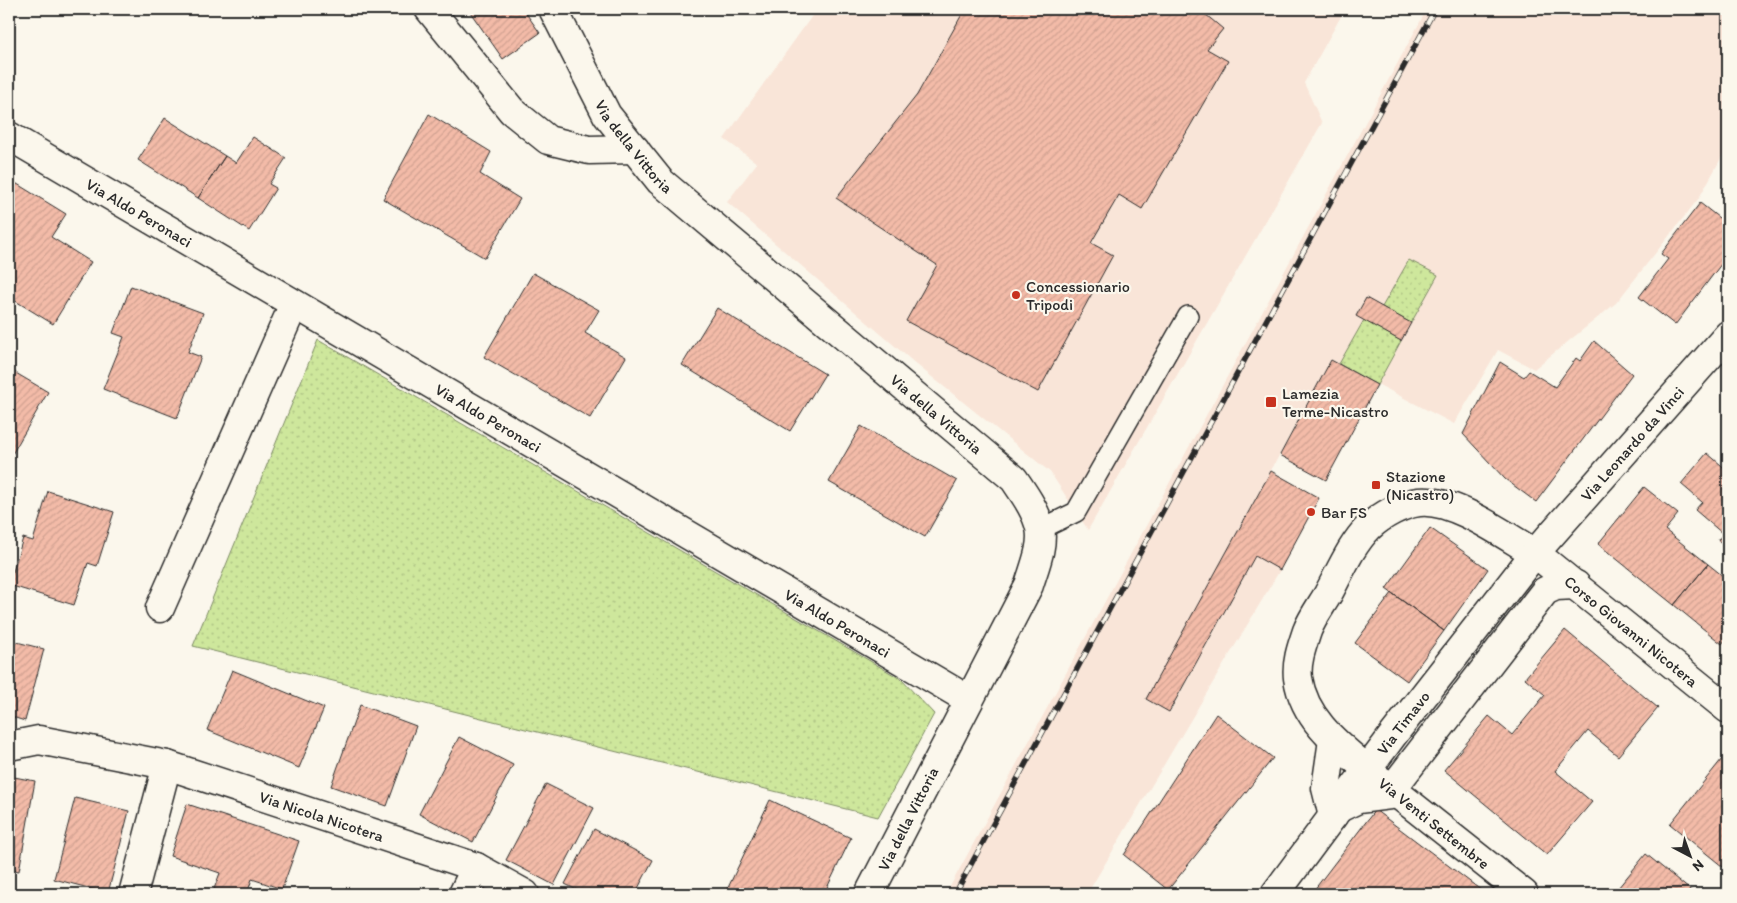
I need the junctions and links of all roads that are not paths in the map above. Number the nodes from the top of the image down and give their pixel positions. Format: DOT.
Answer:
graph roads {
  1 [pos="429,9"];
  2 [pos="553,9"];
  3 [pos="9,136"];
  4 [pos="635,149"];
  5 [pos="294,304"];
  6 [pos="1188,316"];
  7 [pos="1728,334"];
  8 [pos="1041,529"];
  9 [pos="1535,553"];
  10 [pos="1576,586"];
  11 [pos="160,608"];
  12 [pos="969,700"];
  13 [pos="1728,708"];
  14 [pos="1333,740"];
  15 [pos="9,746"];
  16 [pos="167,764"];
  17 [pos="1367,770"];
  18 [pos="1395,792"];
  19 [pos="1336,812"];
  20 [pos="476,867"];
  21 [pos="133,894"];
  22 [pos="463,894"];
  23 [pos="525,894"];
  24 [pos="869,894"];
  25 [pos="1275,894"];
  26 [pos="1524,894"];
  1 -- 4 [label="street"];
  2 -- 4 [label="street, Via della Vittoria"];
  3 -- 5 [label="street, Via Aldo Peronaci"];
  4 -- 8 [label="street, Via della Vittoria"];
  5 -- 11 [label="street"];
  5 -- 12 [label="street, Via Aldo Peronaci"];
  6 -- 8 [label="lane"];
  7 -- 9 [label="street, Via Leonardo da Vinci"];
  8 -- 12 [label="street, Via della Vittoria"];
  9 -- 10 [label="street, Corso Giovanni Nicotera"];
  9 -- 14 [label="street, Corso Giovanni Nicotera"];
  9 -- 17 [label="street, Via Timavo"];
  10 -- 13 [label="street, Corso Giovanni Nicotera"];
  10 -- 18 [label="street, Via Timavo"];
  12 -- 24 [label="street, Via della Vittoria"];
  14 -- 17 [label="street, Via Venti Settembre"];
  14 -- 19 [label="street"];
  15 -- 16 [label="street, Via Nicola Nicotera"];
  16 -- 20 [label="street, Via Nicola Nicotera"];
  16 -- 21 [label="street"];
  17 -- 18 [label="street, Via Venti Settembre"];
  17 -- 19 [label="street, Via Timavo"];
  18 -- 19 [label="street"];
  18 -- 26 [label="street, Via Venti Settembre"];
  19 -- 25 [label="street, Via Timavo"];
  20 -- 22 [label="street"];
  20 -- 23 [label="street, Via Nicola Nicotera"];
}
